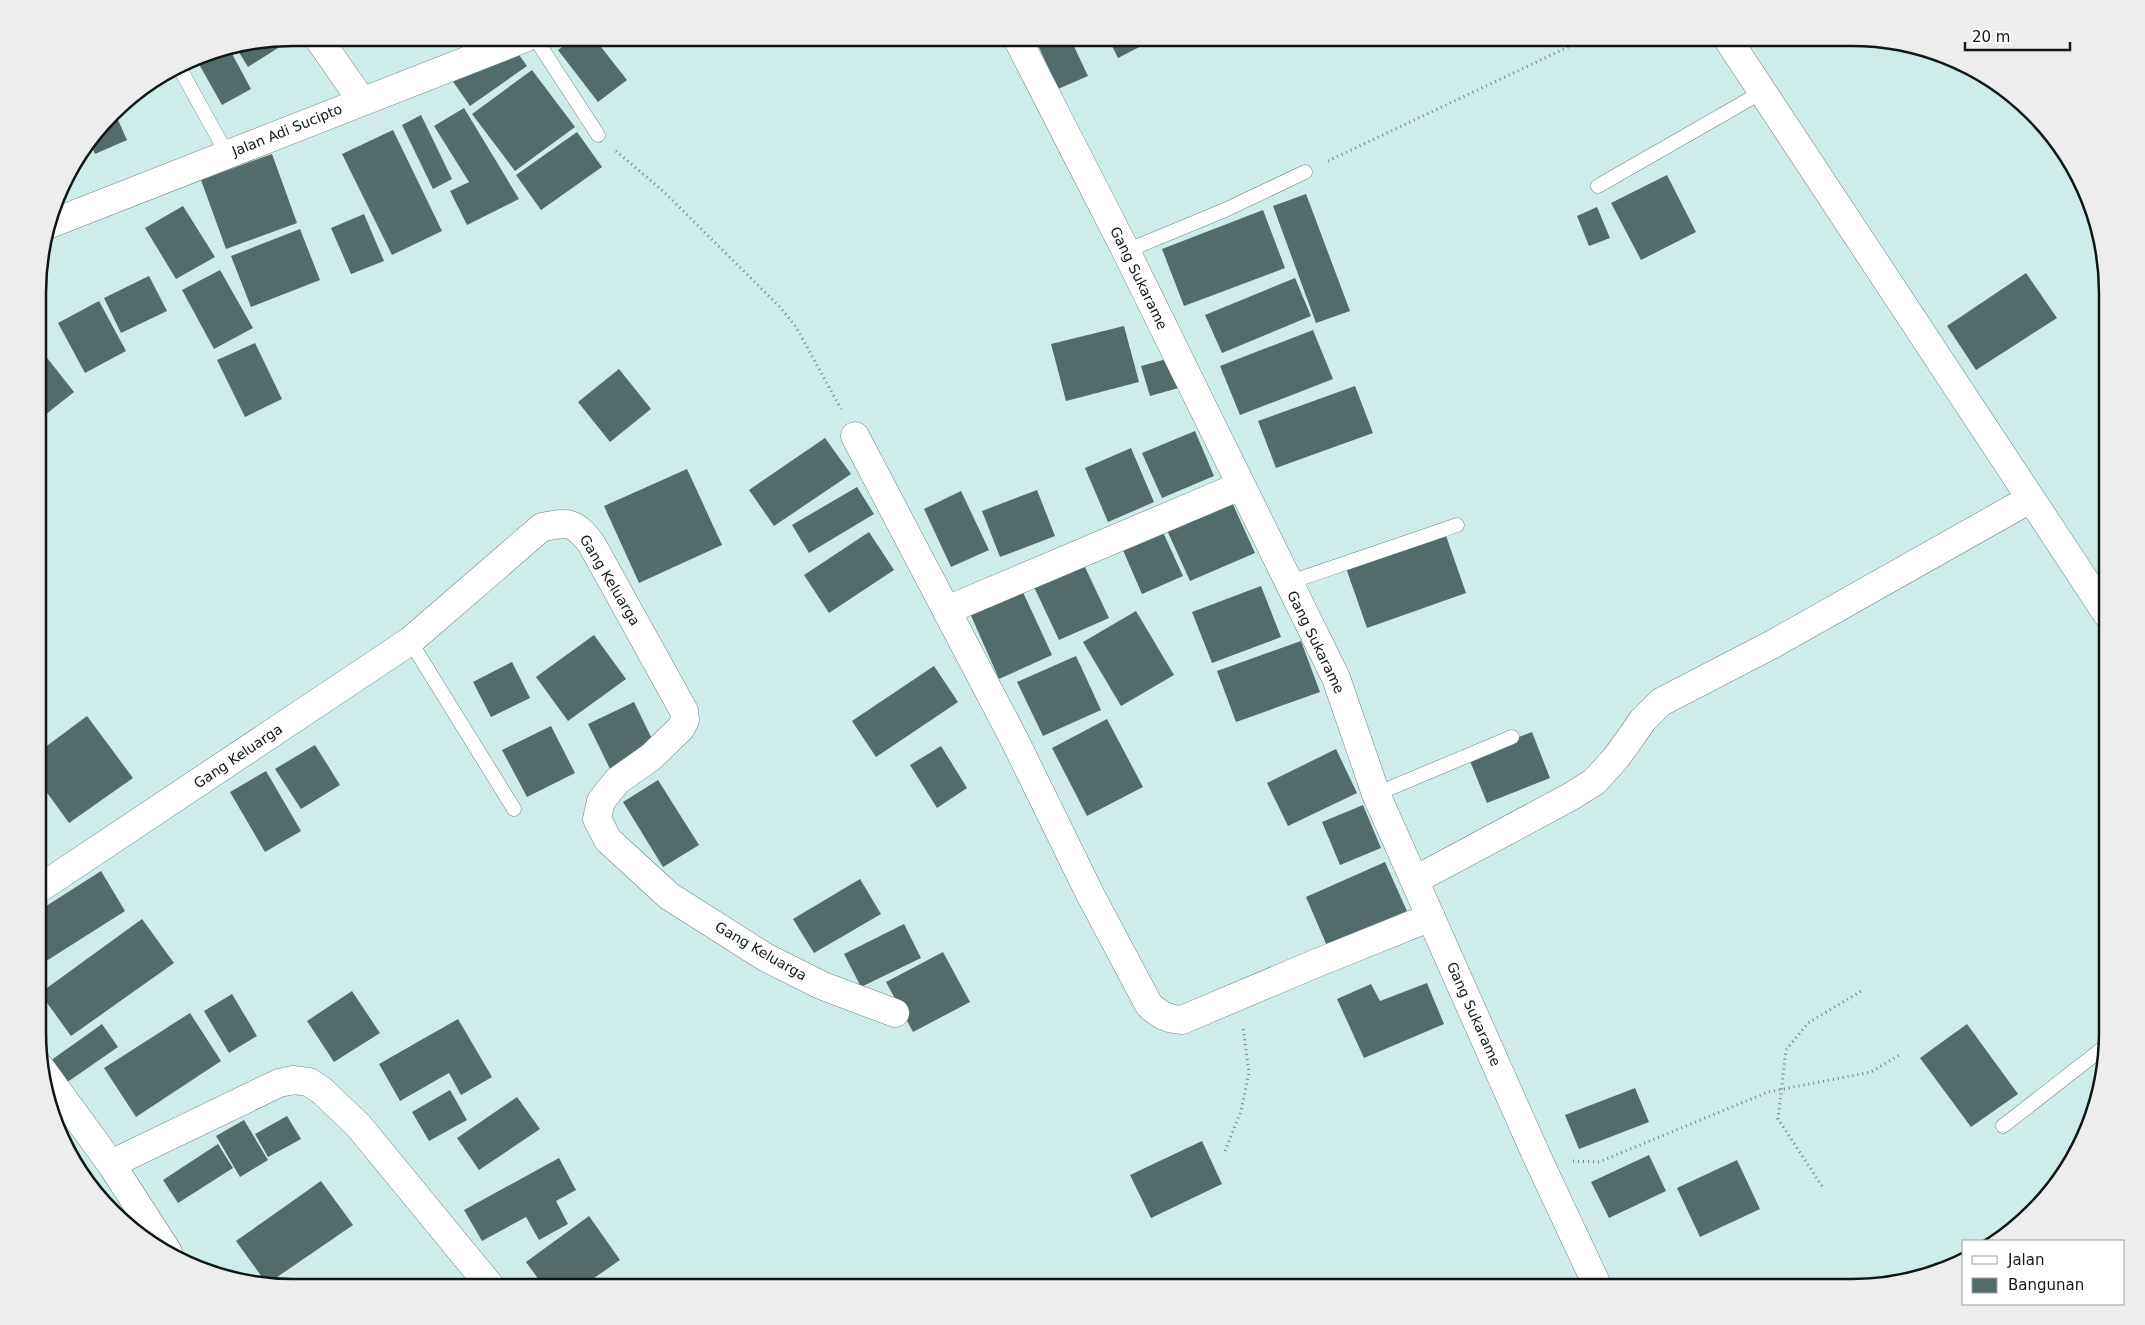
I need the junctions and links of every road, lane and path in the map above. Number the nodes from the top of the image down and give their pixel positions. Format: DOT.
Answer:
graph roads {
  1 [pos="324,46"];
  2 [pos="501,46"];
  3 [pos="527,46"];
  4 [pos="1021,46"];
  5 [pos="1570,46"];
  6 [pos="1732,46"];
  7 [pos="182,73"];
  8 [pos="1762,92"];
  9 [pos="362,101"];
  10 [pos="598,135"];
  11 [pos="227,154"];
  12 [pos="1305,172"];
  13 [pos="1598,186"];
  14 [pos="57,221"];
  15 [pos="1126,251"];
  16 [pos="855,436"];
  17 [pos="1240,486"];
  18 [pos="2030,499"];
  19 [pos="1457,525"];
  20 [pos="1287,583"];
  21 [pos="2099,602"];
  22 [pos="947,610"];
  23 [pos="410,641"];
  24 [pos="1512,737"];
  25 [pos="1376,794"];
  26 [pos="514,809"];
  27 [pos="1415,880"];
  28 [pos="46,884"];
  29 [pos="1431,917"];
  30 [pos="1863,990"];
  31 [pos="1236,997"];
  32 [pos="894,1013"];
  33 [pos="2098,1052"];
  34 [pos="1901,1054"];
  35 [pos="52,1083"];
  36 [pos="1780,1090"];
  37 [pos="2003,1126"];
  38 [pos="1225,1150"];
  39 [pos="1538,1159"];
  40 [pos="111,1164"];
  41 [pos="1822,1186"];
  42 [pos="160,1240"];
  43 [pos="484,1279"];
  44 [pos="1594,1279"];
  1 -- 9 [label="street"];
  2 -- 9 [label="street, Jalan Adi Sucipto"];
  3 -- 10 [label="lane"];
  4 -- 15 [label="street, Gang Sukarame"];
  5 -- 12 [label="path"];
  6 -- 8 [label="street"];
  7 -- 11 [label="lane"];
  8 -- 13 [label="lane"];
  8 -- 18 [label="street"];
  9 -- 11 [label="street, Jalan Adi Sucipto"];
  10 -- 16 [label="path"];
  11 -- 14 [label="street, Jalan Adi Sucipto"];
  12 -- 15 [label="lane"];
  15 -- 17 [label="street, Gang Sukarame"];
  16 -- 22 [label="street"];
  17 -- 20 [label="street, Gang Sukarame"];
  17 -- 22 [label="street"];
  18 -- 21 [label="street"];
  18 -- 27 [label="street"];
  19 -- 20 [label="lane"];
  20 -- 25 [label="street, Gang Sukarame"];
  22 -- 31 [label="street"];
  23 -- 26 [label="lane"];
  23 -- 28 [label="street, Gang Keluarga"];
  23 -- 32 [label="street, Gang Keluarga"];
  24 -- 25 [label="lane"];
  25 -- 27 [label="street, Gang Sukarame"];
  27 -- 29 [label="street, Gang Sukarame"];
  29 -- 31 [label="street"];
  29 -- 39 [label="street, Gang Sukarame"];
  30 -- 36 [label="path"];
  31 -- 38 [label="path"];
  33 -- 37 [label="lane"];
  34 -- 36 [label="path"];
  35 -- 40 [label="street"];
  36 -- 39 [label="path"];
  36 -- 41 [label="path"];
  39 -- 44 [label="street, Gang Sukarame"];
  40 -- 42 [label="street"];
  40 -- 43 [label="street"];
}
